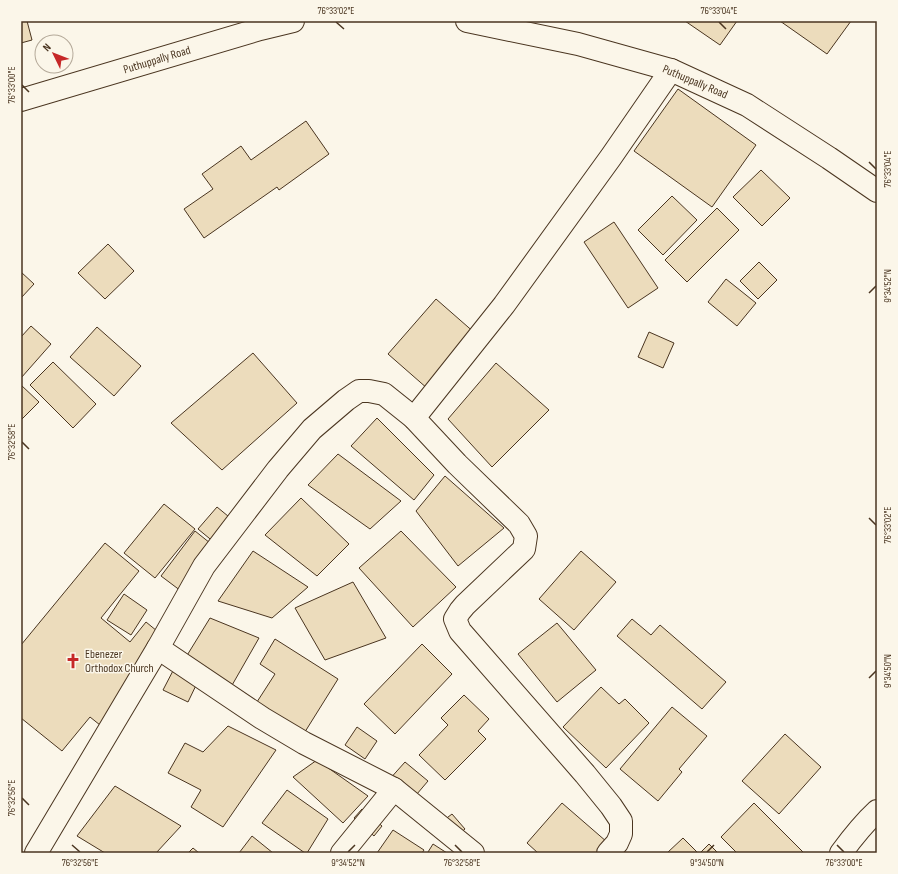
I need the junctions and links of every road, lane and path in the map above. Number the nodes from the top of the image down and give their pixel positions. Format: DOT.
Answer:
graph roads {
  1 [pos="293,21"];
  2 [pos="466,21"];
  3 [pos="671,70"];
  4 [pos="21,100"];
  5 [pos="877,191"];
  6 [pos="414,418"];
  7 [pos="158,648"];
  8 [pos="394,789"];
  9 [pos="877,811"];
  10 [pos="36,853"];
  11 [pos="342,853"];
  12 [pos="473,853"];
  13 [pos="608,853"];
  14 [pos="841,853"];
  1 -- 4 [label="street, Puthuppally Road"];
  2 -- 3 [label="street, Puthuppally Road"];
  3 -- 5 [label="street, Puthuppally Road"];
  3 -- 6 [label="street"];
  6 -- 7 [label="street"];
  6 -- 13 [label="street"];
  7 -- 8 [label="street"];
  7 -- 10 [label="street"];
  8 -- 11 [label="street"];
  8 -- 12 [label="street"];
  9 -- 14 [label="street"];
}
